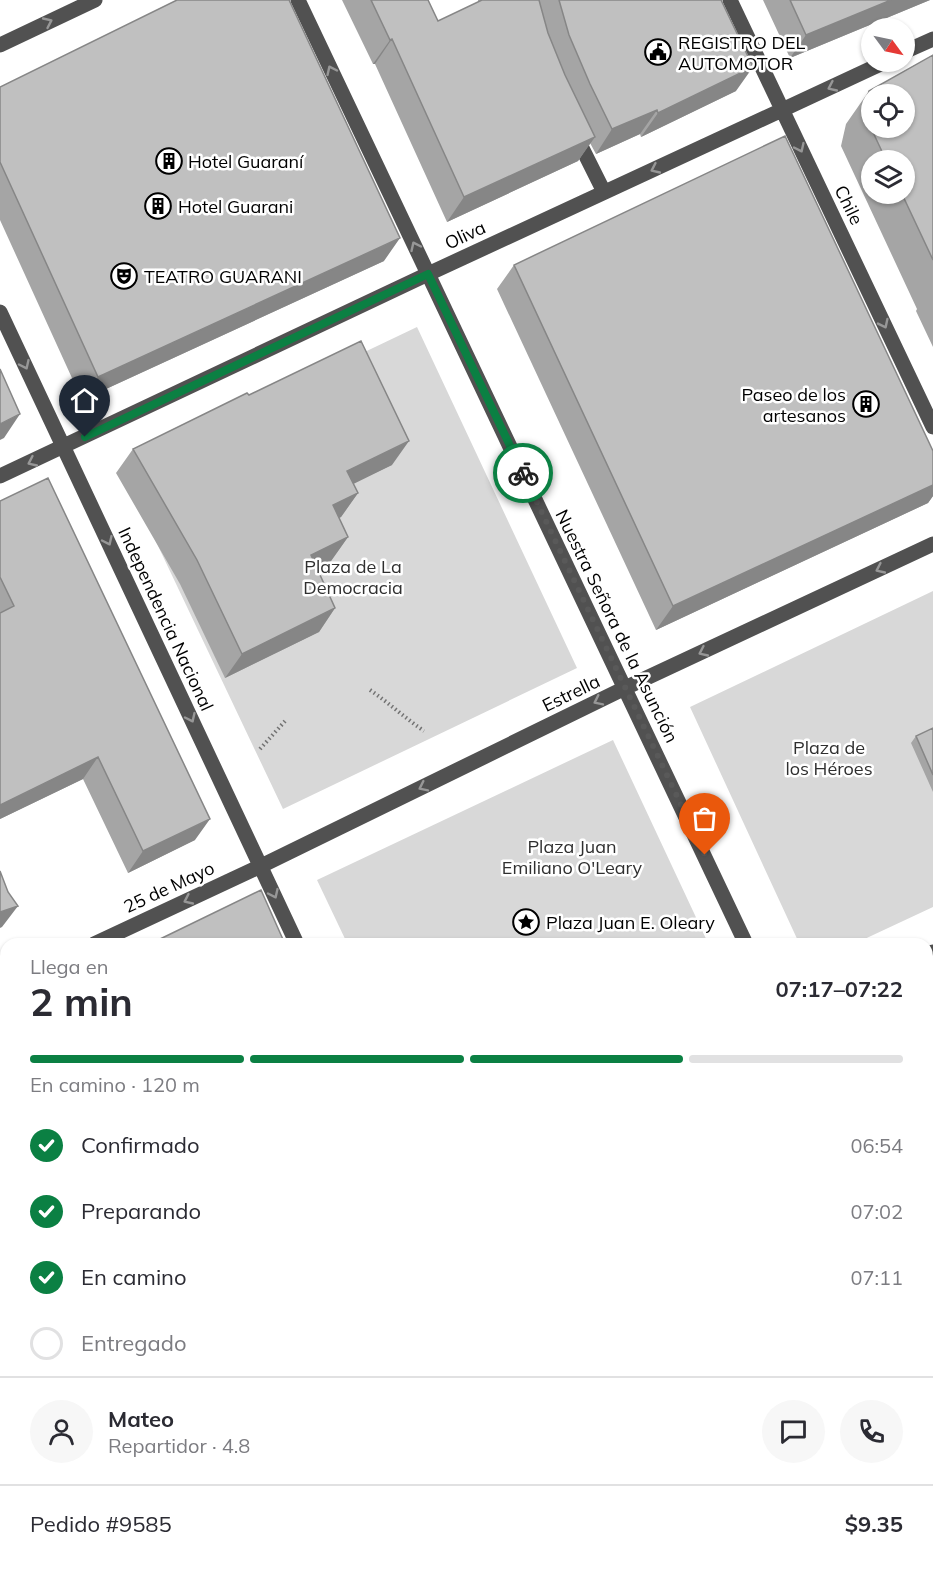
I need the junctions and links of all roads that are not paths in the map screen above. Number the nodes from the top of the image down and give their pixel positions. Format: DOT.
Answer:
graph roads {
  1 [pos="96,0"];
  2 [pos="298,0"];
  3 [pos="729,0"];
  4 [pos="933,39"];
  5 [pos="0,45"];
  6 [pos="915,47"];
  7 [pos="864,72"];
  8 [pos="782,111"];
  9 [pos="570,122"];
  10 [pos="604,192"];
  11 [pos="428,274"];
  12 [pos="0,312"];
  13 [pos="933,427"];
  14 [pos="63,447"];
  15 [pos="0,476"];
  16 [pos="933,544"];
  17 [pos="625,688"];
  18 [pos="261,866"];
  19 [pos="106,938"];
  20 [pos="294,938"];
  21 [pos="743,938"];
  5 -- 1 [label="street, one-way"];
  11 -- 2 [label="street, Nuestra Señora de la Asunción, one-way"];
  3 -- 8 [label="street, Chile"];
  4 -- 6 [label="street"];
  7 -- 8 [label="street, Oliva, one-way"];
  8 -- 10 [label="street, Oliva, one-way"];
  8 -- 13 [label="street, Chile, one-way"];
  9 -- 10 [label="street"];
  10 -- 11 [label="street, Oliva"];
  11 -- 14 [label="street, Oliva"];
  11 -- 17 [label="street, Nuestra Señora de la Asunción"];
  12 -- 14 [label="street, Independencia Nacional, one-way"];
  14 -- 15 [label="street, Oliva, one-way"];
  14 -- 18 [label="street, Independencia Nacional, one-way"];
  16 -- 17 [label="street, Estrella, one-way"];
  17 -- 18 [label="street, Estrella, one-way"];
  17 -- 21 [label="street, Nuestra Señora de la Asunción"];
  18 -- 19 [label="street, 25 de Mayo, one-way"];
  18 -- 20 [label="street, Independencia Nacional, one-way"];
}
